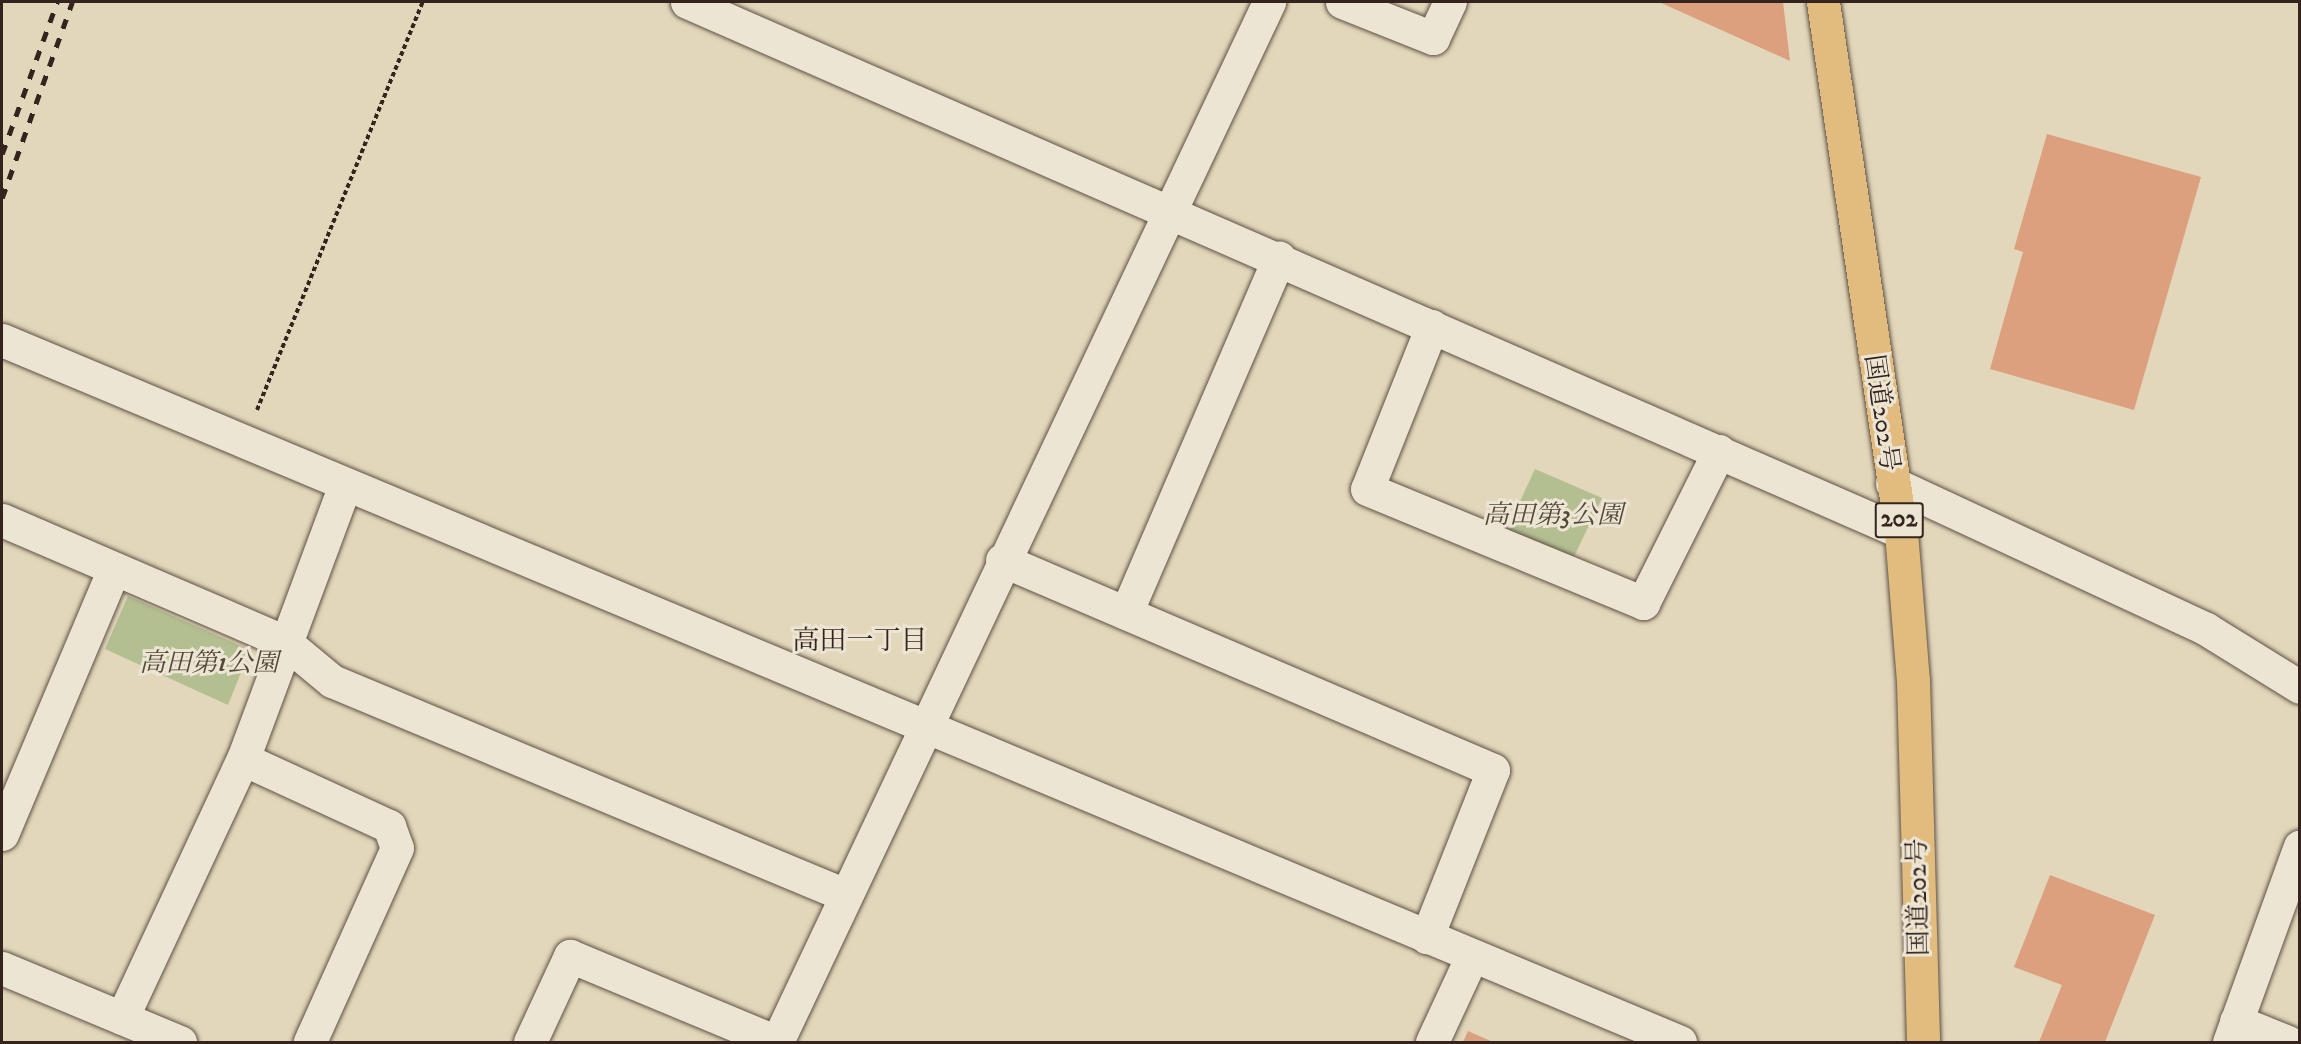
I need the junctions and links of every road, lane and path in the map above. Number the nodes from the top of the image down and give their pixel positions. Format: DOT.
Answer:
graph roads {
  1 [pos="423,2"];
  2 [pos="687,2"];
  3 [pos="1269,2"];
  4 [pos="1342,2"];
  5 [pos="1450,2"];
  6 [pos="1823,2"];
  7 [pos="1168,210"];
  8 [pos="1279,258"];
  9 [pos="1432,326"];
  10 [pos="2,340"];
  11 [pos="244,442"];
  12 [pos="1719,452"];
  13 [pos="1892,483"];
  14 [pos="345,484"];
  15 [pos="2,520"];
  16 [pos="1901,532"];
  17 [pos="1002,561"];
  18 [pos="114,568"];
  19 [pos="1126,613"];
  20 [pos="285,642"];
  21 [pos="2300,687"];
  22 [pos="924,728"];
  23 [pos="243,759"];
  24 [pos="2,834"];
  25 [pos="2300,846"];
  26 [pos="845,895"];
  27 [pos="1427,937"];
  28 [pos="1472,956"];
  29 [pos="2,968"];
  30 [pos="126,1028"];
  31 [pos="2232,1032"];
  32 [pos="180,1042"];
  33 [pos="310,1042"];
  34 [pos="530,1042"];
  35 [pos="777,1042"];
  36 [pos="1432,1042"];
  37 [pos="1680,1042"];
  38 [pos="1923,1042"];
  39 [pos="2289,1042"];
  1 -- 11 [label="path"];
  2 -- 7 [label="street"];
  3 -- 7 [label="street"];
  4 -- 5 [label="street"];
  6 -- 13 [label="highway, 国道202号 / 202"];
  7 -- 8 [label="street"];
  7 -- 17 [label="street"];
  8 -- 9 [label="street"];
  8 -- 19 [label="street"];
  9 -- 12 [label="street"];
  9 -- 12 [label="street"];
  10 -- 11 [label="street"];
  11 -- 14 [label="street"];
  12 -- 16 [label="street"];
  13 -- 16 [label="highway, 国道202号 / 202"];
  13 -- 21 [label="street"];
  14 -- 20 [label="street"];
  14 -- 22 [label="street"];
  15 -- 18 [label="street"];
  16 -- 38 [label="highway, 国道202号 / 202"];
  17 -- 19 [label="street"];
  17 -- 22 [label="street"];
  18 -- 20 [label="street"];
  18 -- 24 [label="street"];
  19 -- 27 [label="street"];
  20 -- 23 [label="street"];
  20 -- 26 [label="street"];
  22 -- 26 [label="street"];
  22 -- 27 [label="street"];
  23 -- 30 [label="street"];
  23 -- 33 [label="street"];
  25 -- 31 [label="street"];
  26 -- 35 [label="street"];
  27 -- 28 [label="street"];
  28 -- 36 [label="street"];
  28 -- 37 [label="street"];
  29 -- 30 [label="street"];
  30 -- 32 [label="street"];
  31 -- 39 [label="street"];
  34 -- 35 [label="street"];
}
